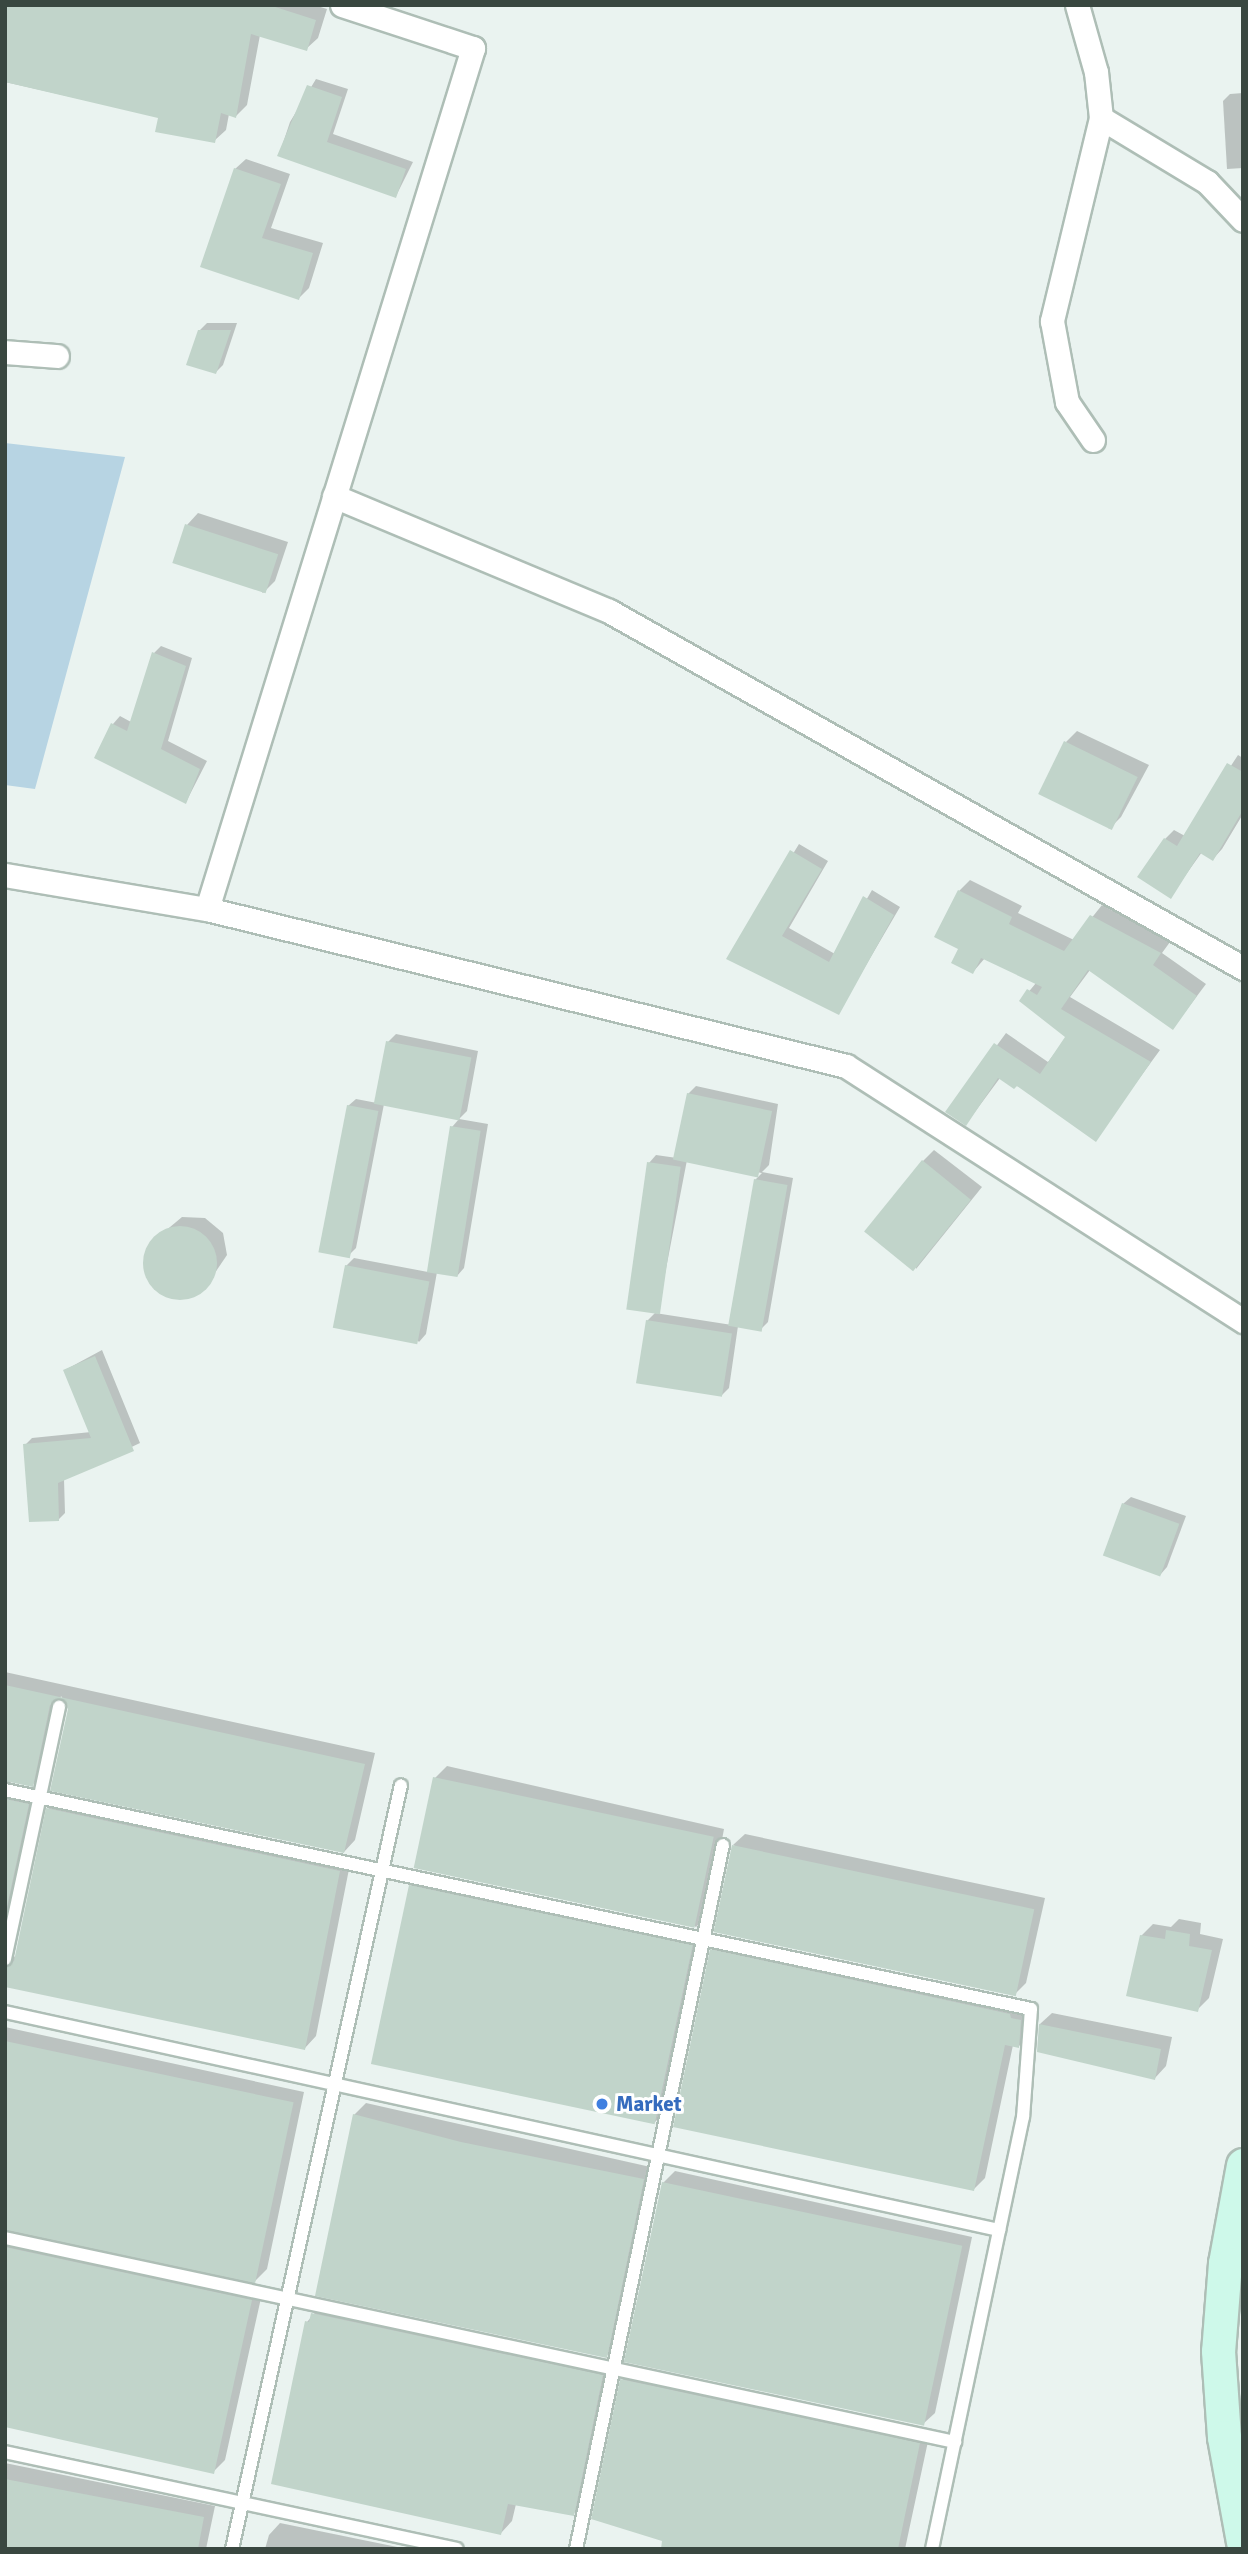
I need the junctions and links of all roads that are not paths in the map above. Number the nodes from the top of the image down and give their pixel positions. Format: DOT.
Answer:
graph roads {
  1 [pos="342,5"];
  2 [pos="1077,5"];
  3 [pos="1101,118"];
  4 [pos="1243,220"];
  5 [pos="5,352"];
  6 [pos="57,356"];
  7 [pos="1093,440"];
  8 [pos="334,496"];
  9 [pos="5,875"];
  10 [pos="207,909"];
  11 [pos="1243,968"];
  12 [pos="1243,1321"];
  13 [pos="59,1707"];
  14 [pos="401,1785"];
  15 [pos="5,1790"];
  16 [pos="40,1798"];
  17 [pos="723,1845"];
  18 [pos="382,1870"];
  19 [pos="703,1939"];
  20 [pos="5,1959"];
  21 [pos="5,2012"];
  22 [pos="335,2084"];
  23 [pos="658,2155"];
  24 [pos="1243,2165"];
  25 [pos="999,2230"];
  26 [pos="5,2238"];
  27 [pos="287,2299"];
  28 [pos="614,2369"];
  29 [pos="955,2442"];
  30 [pos="5,2452"];
  31 [pos="242,2503"];
  32 [pos="1243,2542"];
  33 [pos="232,2549"];
  34 [pos="457,2549"];
  35 [pos="576,2549"];
  36 [pos="932,2549"];
  1 -- 8 [label="street"];
  2 -- 3 [label="street"];
  3 -- 4 [label="street"];
  3 -- 7 [label="street"];
  5 -- 6 [label="street"];
  8 -- 10 [label="street"];
  8 -- 11 [label="street"];
  9 -- 10 [label="street"];
  10 -- 12 [label="street"];
  13 -- 16 [label="lane"];
  14 -- 18 [label="lane"];
  15 -- 16 [label="lane"];
  16 -- 18 [label="lane"];
  16 -- 20 [label="lane"];
  17 -- 19 [label="lane"];
  18 -- 19 [label="lane"];
  18 -- 22 [label="lane"];
  19 -- 23 [label="lane"];
  19 -- 25 [label="lane"];
  21 -- 22 [label="lane"];
  22 -- 23 [label="lane"];
  22 -- 27 [label="lane"];
  23 -- 25 [label="lane"];
  23 -- 28 [label="lane"];
  24 -- 32 [label="main road"];
  25 -- 29 [label="lane"];
  26 -- 27 [label="lane"];
  27 -- 28 [label="lane"];
  27 -- 31 [label="lane"];
  28 -- 29 [label="lane"];
  28 -- 35 [label="lane"];
  29 -- 36 [label="lane"];
  30 -- 31 [label="lane"];
  31 -- 33 [label="lane"];
  31 -- 34 [label="lane"];
}
